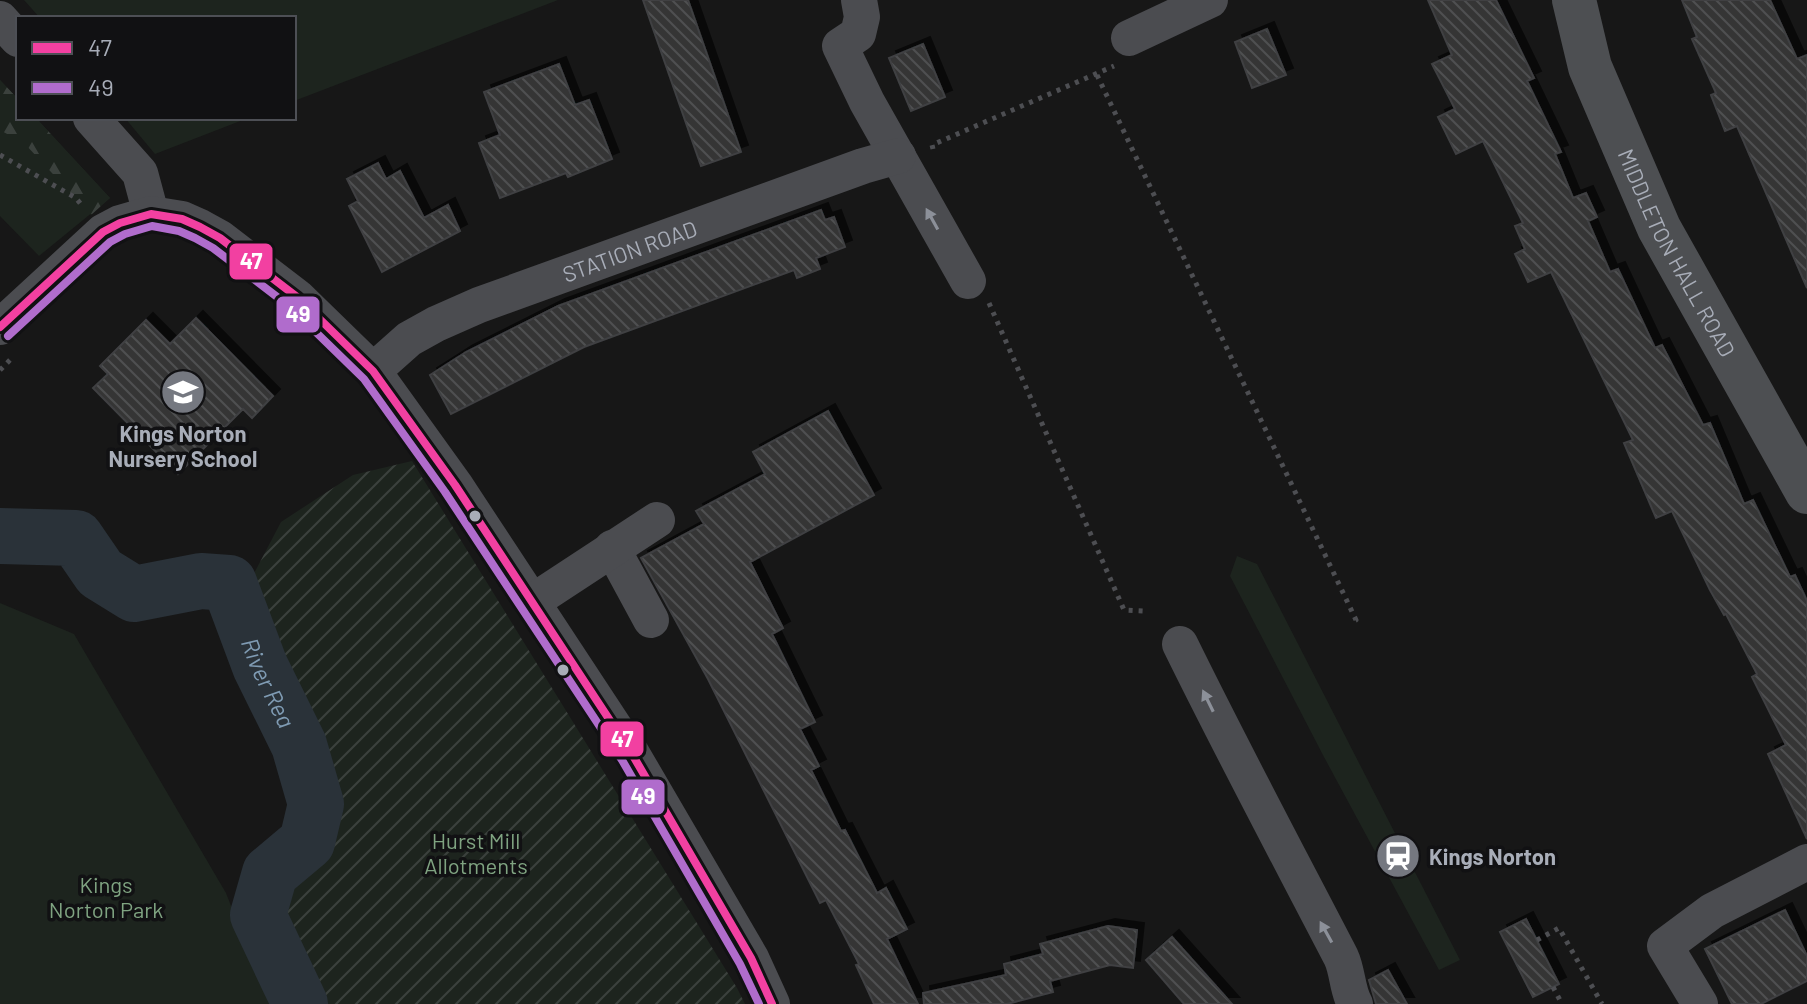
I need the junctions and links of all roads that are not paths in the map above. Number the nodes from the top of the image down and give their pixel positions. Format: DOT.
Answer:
graph roads {
  1 [pos="859,0"];
  2 [pos="1210,0"];
  3 [pos="1574,0"];
  4 [pos="0,19"];
  5 [pos="16,37"];
  6 [pos="1129,38"];
  7 [pos="93,120"];
  8 [pos="898,156"];
  9 [pos="151,214"];
  10 [pos="976,286"];
  11 [pos="0,327"];
  12 [pos="373,371"];
  13 [pos="1807,492"];
  14 [pos="657,520"];
  15 [pos="612,548"];
  16 [pos="532,602"];
  17 [pos="651,620"];
  18 [pos="1180,644"];
  19 [pos="1807,862"];
  20 [pos="772,1004"];
  21 [pos="1355,1004"];
  22 [pos="1700,1004"];
  1 -- 8 [label="street"];
  2 -- 6 [label="street"];
  3 -- 13 [label="main road, MIDDLETON HALL ROAD"];
  4 -- 5 [label="street"];
  7 -- 9 [label="street"];
  10 -- 8 [label="street, one-way"];
  8 -- 12 [label="street, STATION ROAD"];
  9 -- 11 [label="street"];
  9 -- 12 [label="street"];
  12 -- 16 [label="street"];
  14 -- 15 [label="street"];
  15 -- 16 [label="street"];
  15 -- 17 [label="street"];
  16 -- 20 [label="street"];
  21 -- 18 [label="street, one-way"];
  19 -- 22 [label="street"];
}
